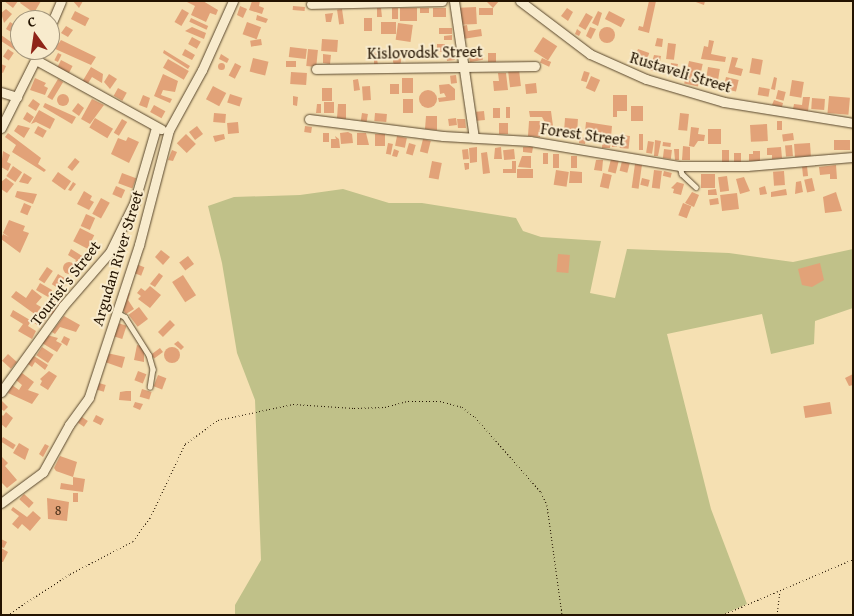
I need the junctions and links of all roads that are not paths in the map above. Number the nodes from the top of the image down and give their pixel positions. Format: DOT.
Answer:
graph roads {
  1 [pos="233,1"];
  2 [pos="442,1"];
  3 [pos="454,1"];
  4 [pos="520,1"];
  5 [pos="312,4"];
  6 [pos="36,60"];
  7 [pos="464,66"];
  8 [pos="535,66"];
  9 [pos="316,69"];
  10 [pos="1,92"];
  11 [pos="17,97"];
  12 [pos="309,119"];
  13 [pos="853,123"];
  14 [pos="1,128"];
  15 [pos="156,128"];
  16 [pos="169,130"];
  17 [pos="474,138"];
  18 [pos="853,157"];
  19 [pos="680,166"];
  20 [pos="696,187"];
  21 [pos="116,312"];
  22 [pos="150,387"];
  23 [pos="1,392"];
  24 [pos="2,501"];
  1 -- 16 [label="street, Argudan River Street"];
  2 -- 5 [label="street"];
  3 -- 7 [label="street"];
  4 -- 13 [label="street, Rustaveli Street"];
  6 -- 11 [label="street"];
  6 -- 15 [label="street"];
  7 -- 8 [label="street, Kislovodsk Street"];
  7 -- 9 [label="street, Kislovodsk Street"];
  7 -- 17 [label="street"];
  10 -- 11 [label="street"];
  11 -- 14 [label="street"];
  12 -- 17 [label="street, Forest Street"];
  15 -- 16 [label="street"];
  15 -- 23 [label="street, Tourist's Street"];
  16 -- 21 [label="street, Argudan River Street"];
  17 -- 19 [label="street, Forest Street"];
  18 -- 19 [label="street, Forest Street"];
  19 -- 20 [label="lane"];
  21 -- 22 [label="lane"];
  21 -- 24 [label="street, Argudan River Street"];
}
